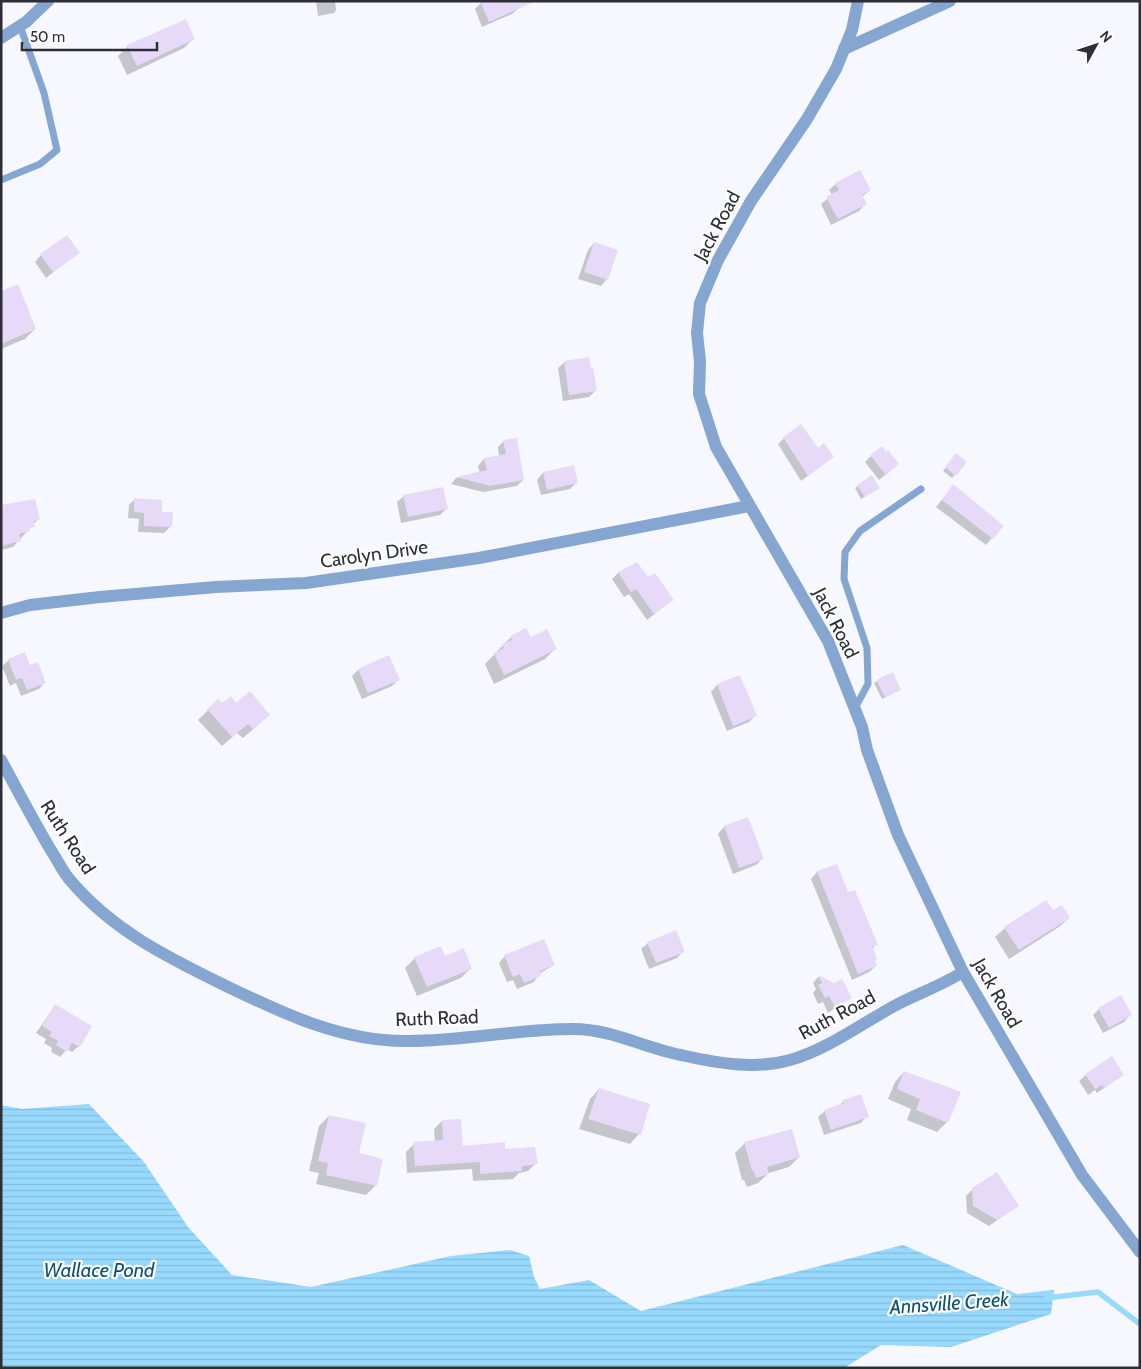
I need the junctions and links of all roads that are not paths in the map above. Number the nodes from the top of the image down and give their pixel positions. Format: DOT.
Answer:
graph roads {
  1 [pos="48,1"];
  2 [pos="858,1"];
  3 [pos="950,1"];
  4 [pos="20,26"];
  5 [pos="1,38"];
  6 [pos="844,49"];
  7 [pos="1,180"];
  8 [pos="921,489"];
  9 [pos="749,506"];
  10 [pos="1,613"];
  11 [pos="855,708"];
  12 [pos="1,760"];
  13 [pos="963,972"];
  14 [pos="1140,1252"];
  1 -- 4 [label="street"];
  2 -- 6 [label="street, Jack Road"];
  3 -- 6 [label="street"];
  4 -- 5 [label="street"];
  4 -- 7 [label="lane"];
  6 -- 9 [label="street, Jack Road"];
  8 -- 11 [label="lane"];
  9 -- 10 [label="street, Carolyn Drive"];
  9 -- 11 [label="street, Jack Road"];
  11 -- 13 [label="street, Jack Road"];
  12 -- 13 [label="street, Ruth Road"];
  13 -- 14 [label="street, Jack Road"];
}
